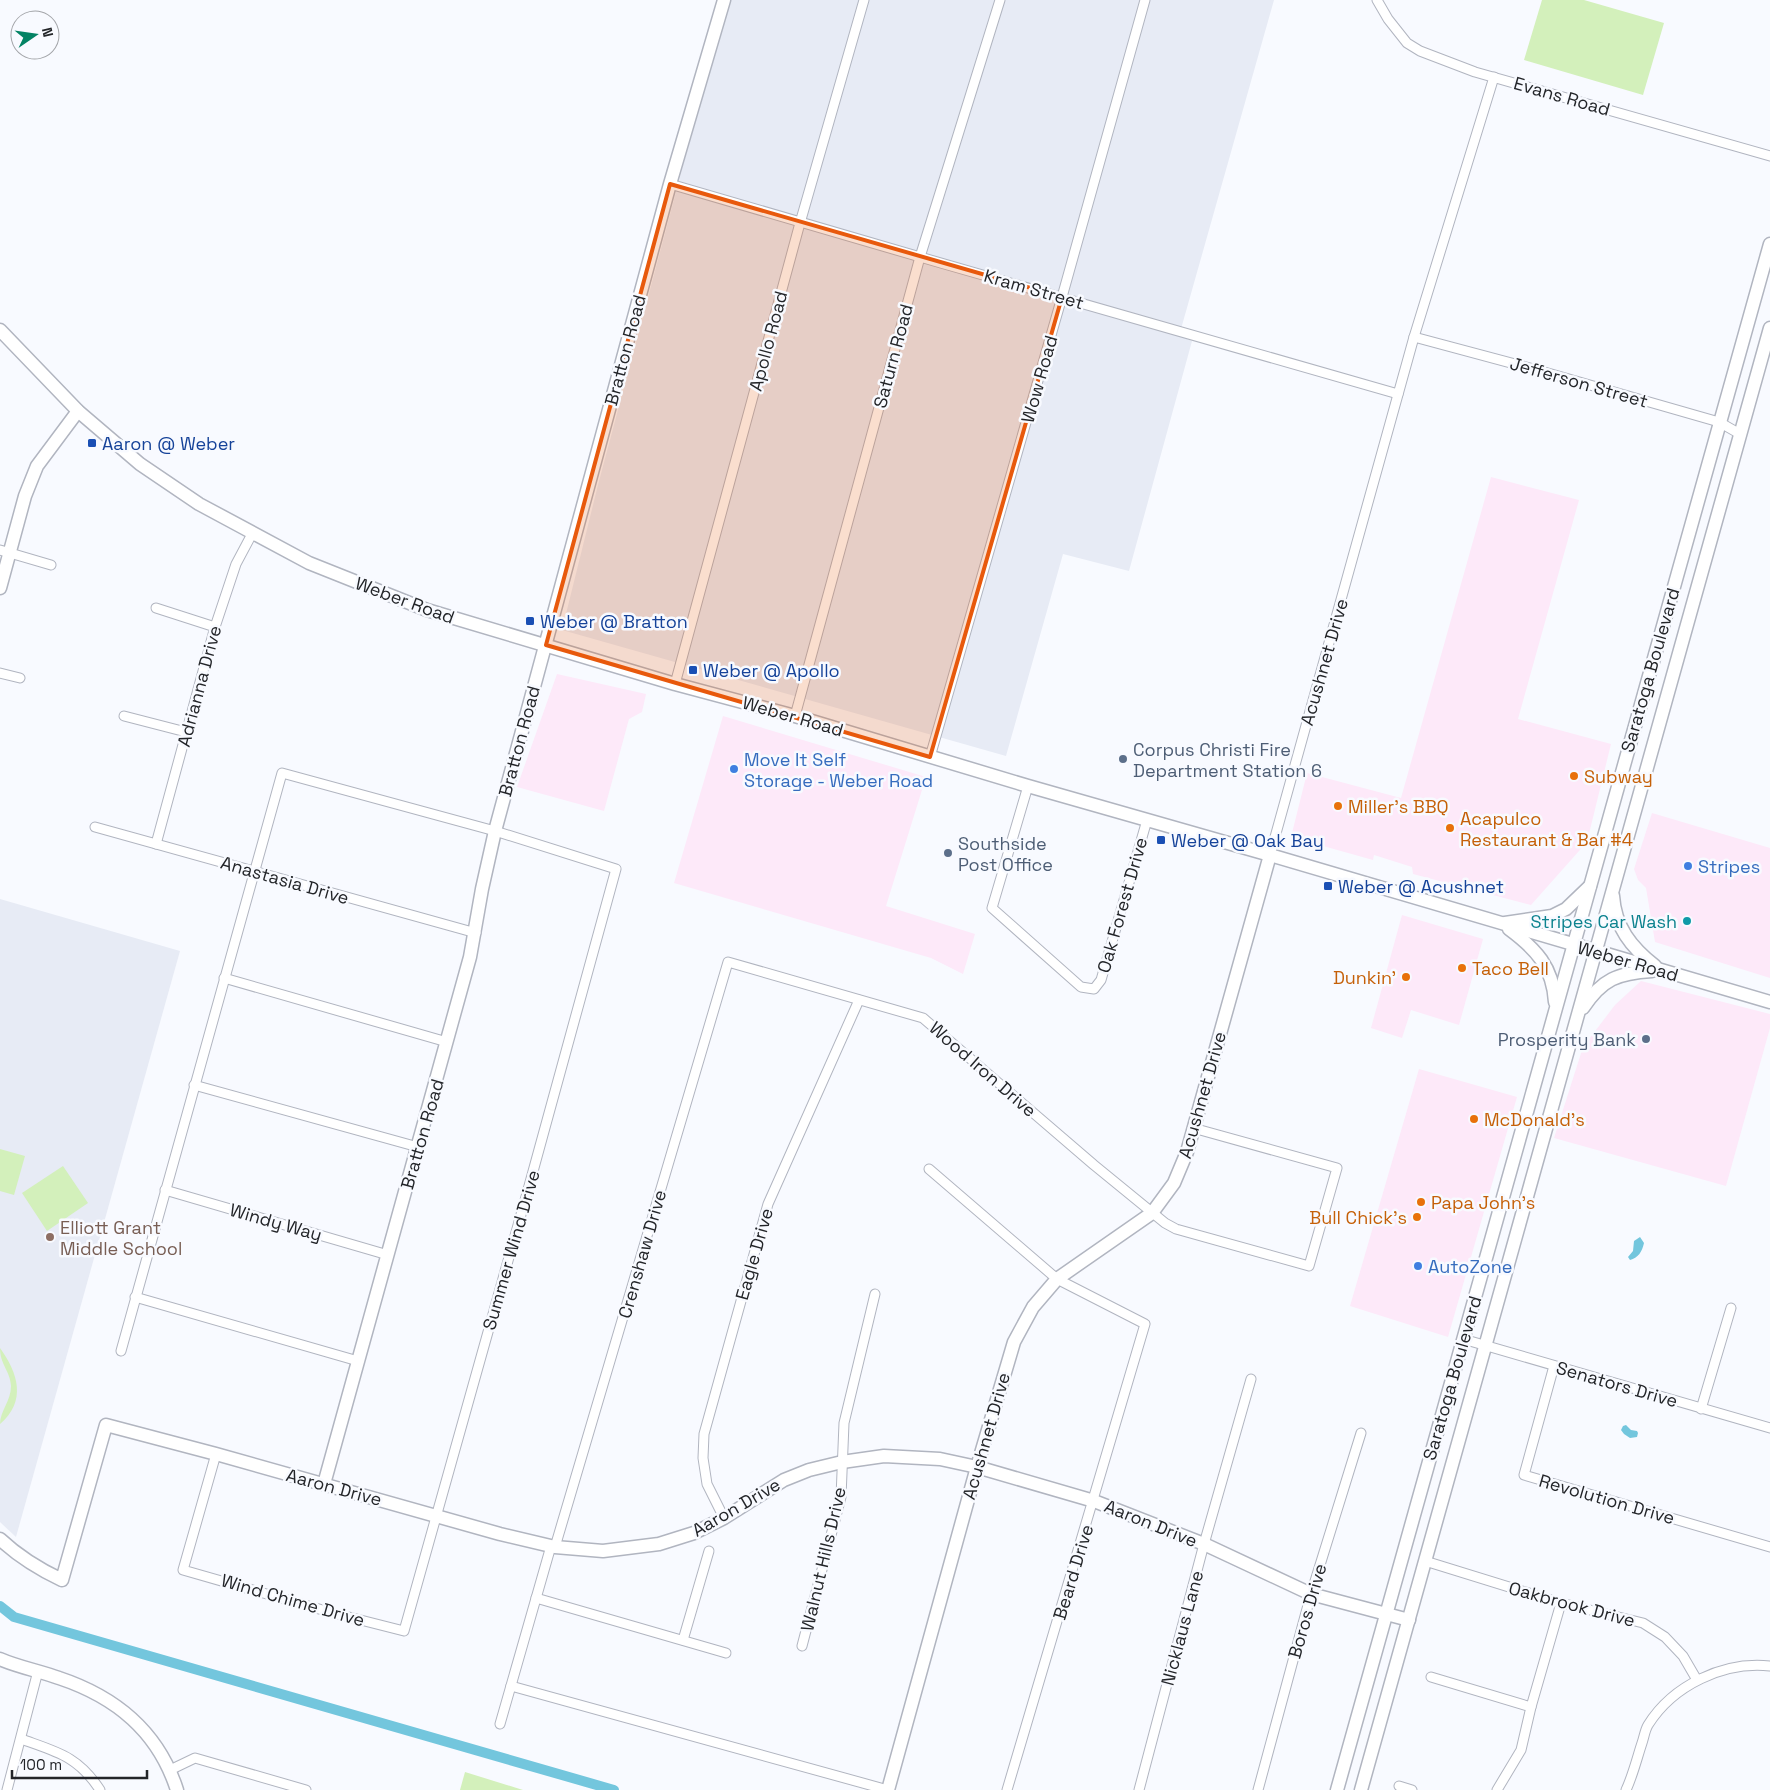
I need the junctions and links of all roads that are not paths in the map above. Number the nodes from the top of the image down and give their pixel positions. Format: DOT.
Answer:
graph roads {
  1 [pos="724,0"];
  2 [pos="864,0"];
  3 [pos="1000,0"];
  4 [pos="1145,0"];
  5 [pos="1377,0"];
  6 [pos="1494,77"];
  7 [pos="1770,156"];
  8 [pos="670,184"];
  9 [pos="800,223"];
  10 [pos="1770,244"];
  11 [pos="920,258"];
  12 [pos="1062,296"];
  13 [pos="1770,328"];
  14 [pos="0,330"];
  15 [pos="1414,337"];
  16 [pos="1398,394"];
  17 [pos="78,411"];
  18 [pos="1720,422"];
  19 [pos="1740,434"];
  20 [pos="253,532"];
  21 [pos="5,552"];
  22 [pos="50,564"];
  23 [pos="0,588"];
  24 [pos="156,608"];
  25 [pos="215,627"];
  26 [pos="546,645"];
  27 [pos="0,673"];
  28 [pos="20,678"];
  29 [pos="675,684"];
  30 [pos="124,716"];
  31 [pos="795,716"];
  32 [pos="186,732"];
  33 [pos="930,757"];
  34 [pos="1028,786"];
  35 [pos="1147,820"];
  36 [pos="95,826"];
  37 [pos="495,831"];
  38 [pos="156,844"];
  39 [pos="1270,855"];
  40 [pos="254,872"];
  41 [pos="1590,886"];
  42 [pos="1612,892"];
  43 [pos="1501,924"];
  44 [pos="476,933"];
  45 [pos="1574,945"];
  46 [pos="1596,952"];
  47 [pos="728,962"];
  48 [pos="1661,971"];
  49 [pos="224,978"];
  50 [pos="859,1000"];
  51 [pos="1770,1002"];
  52 [pos="1555,1011"];
  53 [pos="1578,1016"];
  54 [pos="447,1042"];
  55 [pos="194,1085"];
  56 [pos="1193,1128"];
  57 [pos="418,1147"];
  58 [pos="929,1170"];
  59 [pos="164,1190"];
  60 [pos="1152,1212"];
  61 [pos="388,1255"];
  62 [pos="1056,1279"];
  63 [pos="875,1294"];
  64 [pos="136,1297"];
  65 [pos="1731,1308"];
  66 [pos="1464,1339"];
  67 [pos="1485,1346"];
  68 [pos="121,1351"];
  69 [pos="358,1361"];
  70 [pos="1554,1366"];
  71 [pos="1251,1379"];
  72 [pos="1701,1409"];
  73 [pos="1770,1428"];
  74 [pos="1361,1433"];
  75 [pos="216,1454"];
  76 [pos="842,1462"];
  77 [pos="977,1467"];
  78 [pos="324,1484"];
  79 [pos="1094,1500"];
  80 [pos="436,1516"];
  81 [pos="724,1518"];
  82 [pos="0,1539"];
  83 [pos="1204,1544"];
  84 [pos="553,1546"];
  85 [pos="1770,1547"];
  86 [pos="709,1551"];
  87 [pos="1425,1561"];
  88 [pos="1311,1594"];
  89 [pos="536,1598"];
  90 [pos="1561,1603"];
  91 [pos="1386,1613"];
  92 [pos="1409,1620"];
  93 [pos="404,1630"];
  94 [pos="683,1640"];
  95 [pos="802,1646"];
  96 [pos="726,1653"];
  97 [pos="0,1659"];
  98 [pos="1770,1666"];
  99 [pos="38,1670"];
  100 [pos="1431,1677"];
  101 [pos="1697,1680"];
  102 [pos="511,1686"];
  103 [pos="1531,1707"];
  104 [pos="500,1724"];
  105 [pos="21,1738"];
  106 [pos="170,1770"];
  107 [pos="1399,1786"];
  108 [pos="7,1790"];
  109 [pos="100,1790"];
  110 [pos="177,1790"];
  111 [pos="306,1790"];
  112 [pos="888,1790"];
  113 [pos="1007,1790"];
  114 [pos="1140,1790"];
  115 [pos="1258,1790"];
  116 [pos="1337,1790"];
  117 [pos="1361,1790"];
  118 [pos="1412,1790"];
  119 [pos="1497,1790"];
  120 [pos="1626,1790"];
  1 -- 8 [label="main road, Bratton Road"];
  2 -- 9 [label="street, Apollo Road"];
  3 -- 11 [label="street, Saturn Road"];
  4 -- 12 [label="street, Wow Road"];
  5 -- 6 [label="street, Evans Road"];
  6 -- 7 [label="street, Evans Road"];
  6 -- 15 [label="street, Acushnet Drive"];
  8 -- 9 [label="street, Kram Street"];
  8 -- 26 [label="main road, Bratton Road"];
  9 -- 11 [label="street, Kram Street"];
  9 -- 29 [label="street, Apollo Road"];
  10 -- 18 [label="main road, Saratoga Boulevard"];
  11 -- 12 [label="street, Kram Street"];
  11 -- 31 [label="street, Saturn Road"];
  12 -- 16 [label="street, Kram Street"];
  12 -- 33 [label="street, Wow Road"];
  13 -- 19 [label="main road, Saratoga Boulevard"];
  14 -- 17 [label="main road, Weber Road"];
  15 -- 16 [label="street, Acushnet Drive"];
  15 -- 18 [label="street, Jefferson Street"];
  16 -- 39 [label="street, Acushnet Drive"];
  17 -- 20 [label="main road, Weber Road"];
  17 -- 21 [label="main road"];
  18 -- 19 [label="street, Jefferson Street"];
  18 -- 41 [label="main road, Saratoga Boulevard"];
  19 -- 42 [label="main road, Saratoga Boulevard"];
  20 -- 25 [label="street, Adrianna Drive"];
  20 -- 26 [label="main road, Weber Road"];
  21 -- 22 [label="street"];
  21 -- 23 [label="main road"];
  24 -- 25 [label="street"];
  25 -- 32 [label="street, Adrianna Drive"];
  26 -- 29 [label="main road, Weber Road"];
  26 -- 37 [label="main road, Bratton Road"];
  27 -- 28 [label="street"];
  29 -- 31 [label="main road, Weber Road"];
  30 -- 32 [label="street"];
  31 -- 33 [label="main road, Weber Road"];
  32 -- 38 [label="street, Adrianna Drive"];
  33 -- 34 [label="main road, Weber Road"];
  34 -- 35 [label="main road, Weber Road"];
  34 -- 35 [label="street, Oak Forest Drive"];
  35 -- 39 [label="main road, Weber Road"];
  36 -- 38 [label="street, Anastasia Drive"];
  37 -- 40 [label="street"];
  37 -- 44 [label="main road, Bratton Road"];
  37 -- 80 [label="street, Summer Wind Drive"];
  38 -- 40 [label="street, Anastasia Drive"];
  39 -- 43 [label="main road, Weber Road"];
  39 -- 56 [label="main road, Acushnet Drive"];
  40 -- 44 [label="street, Anastasia Drive"];
  40 -- 49 [label="street"];
  41 -- 43 [label="main road"];
  41 -- 45 [label="main road, Saratoga Boulevard"];
  42 -- 46 [label="main road, Saratoga Boulevard"];
  42 -- 48 [label="main road"];
  43 -- 45 [label="main road, Weber Road"];
  43 -- 52 [label="main road"];
  44 -- 54 [label="main road, Bratton Road"];
  45 -- 46 [label="main road, Weber Road"];
  45 -- 52 [label="main road, Saratoga Boulevard"];
  46 -- 48 [label="main road, Weber Road"];
  46 -- 53 [label="main road, Saratoga Boulevard"];
  47 -- 50 [label="street, Wood Iron Drive"];
  47 -- 84 [label="street, Crenshaw Drive"];
  48 -- 51 [label="main road, Weber Road"];
  48 -- 53 [label="main road"];
  49 -- 54 [label="street"];
  49 -- 55 [label="street"];
  50 -- 60 [label="street, Wood Iron Drive"];
  50 -- 81 [label="street, Eagle Drive"];
  52 -- 66 [label="main road, Saratoga Boulevard"];
  53 -- 67 [label="main road, Saratoga Boulevard"];
  54 -- 57 [label="main road, Bratton Road"];
  55 -- 57 [label="street"];
  55 -- 59 [label="street"];
  56 -- 60 [label="main road, Acushnet Drive"];
  56 -- 60 [label="street, Wood Iron Drive"];
  57 -- 61 [label="main road, Bratton Road"];
  58 -- 62 [label="street"];
  59 -- 61 [label="street, Windy Way"];
  59 -- 64 [label="street"];
  60 -- 62 [label="main road, Acushnet Drive"];
  61 -- 69 [label="main road, Bratton Road"];
  62 -- 77 [label="main road, Acushnet Drive"];
  62 -- 79 [label="street, Beard Drive"];
  63 -- 76 [label="street, Walnut Hills Drive"];
  64 -- 68 [label="street"];
  64 -- 69 [label="street"];
  65 -- 72 [label="street"];
  66 -- 67 [label="street, Senators Drive"];
  66 -- 91 [label="main road, Saratoga Boulevard"];
  67 -- 70 [label="street, Senators Drive"];
  67 -- 87 [label="main road, Saratoga Boulevard"];
  69 -- 78 [label="main road, Bratton Road"];
  70 -- 72 [label="street, Senators Drive"];
  70 -- 85 [label="street, Revolution Drive"];
  71 -- 83 [label="street, Nicklaus Lane"];
  72 -- 73 [label="street, Senators Drive"];
  74 -- 88 [label="street, Boros Drive"];
  75 -- 78 [label="main road, Aaron Drive"];
  75 -- 82 [label="main road, Aaron Drive"];
  75 -- 93 [label="street, Wind Chime Drive"];
  76 -- 77 [label="main road, Aaron Drive"];
  76 -- 81 [label="main road, Aaron Drive"];
  76 -- 95 [label="street, Walnut Hills Drive"];
  77 -- 79 [label="main road, Aaron Drive"];
  77 -- 112 [label="main road, Acushnet Drive"];
  78 -- 80 [label="main road, Aaron Drive"];
  79 -- 83 [label="main road, Aaron Drive"];
  79 -- 113 [label="street, Beard Drive"];
  80 -- 84 [label="main road, Aaron Drive"];
  80 -- 93 [label="street, Summer Wind Drive"];
  81 -- 84 [label="main road, Aaron Drive"];
  83 -- 88 [label="main road, Aaron Drive"];
  83 -- 114 [label="street, Nicklaus Lane"];
  84 -- 89 [label="street, Crenshaw Drive"];
  86 -- 94 [label="street"];
  87 -- 90 [label="street, Oakbrook Drive"];
  87 -- 92 [label="main road, Saratoga Boulevard"];
  88 -- 91 [label="main road, Aaron Drive"];
  88 -- 115 [label="street, Boros Drive"];
  89 -- 94 [label="street"];
  89 -- 102 [label="street, Crenshaw Drive"];
  90 -- 101 [label="street, Oakbrook Drive"];
  90 -- 103 [label="street"];
  91 -- 92 [label="main road, Aaron Drive"];
  91 -- 116 [label="main road, Saratoga Boulevard"];
  92 -- 117 [label="main road, Saratoga Boulevard"];
  94 -- 96 [label="street"];
  97 -- 99 [label="main road"];
  98 -- 101 [label="street"];
  99 -- 105 [label="street"];
  99 -- 106 [label="main road"];
  100 -- 103 [label="street"];
  101 -- 120 [label="street"];
  102 -- 104 [label="street, Crenshaw Drive"];
  102 -- 112 [label="street"];
  103 -- 119 [label="street"];
  105 -- 108 [label="street"];
  105 -- 109 [label="street"];
  106 -- 110 [label="main road"];
  106 -- 111 [label="street"];
  107 -- 118 [label="street"];
}
